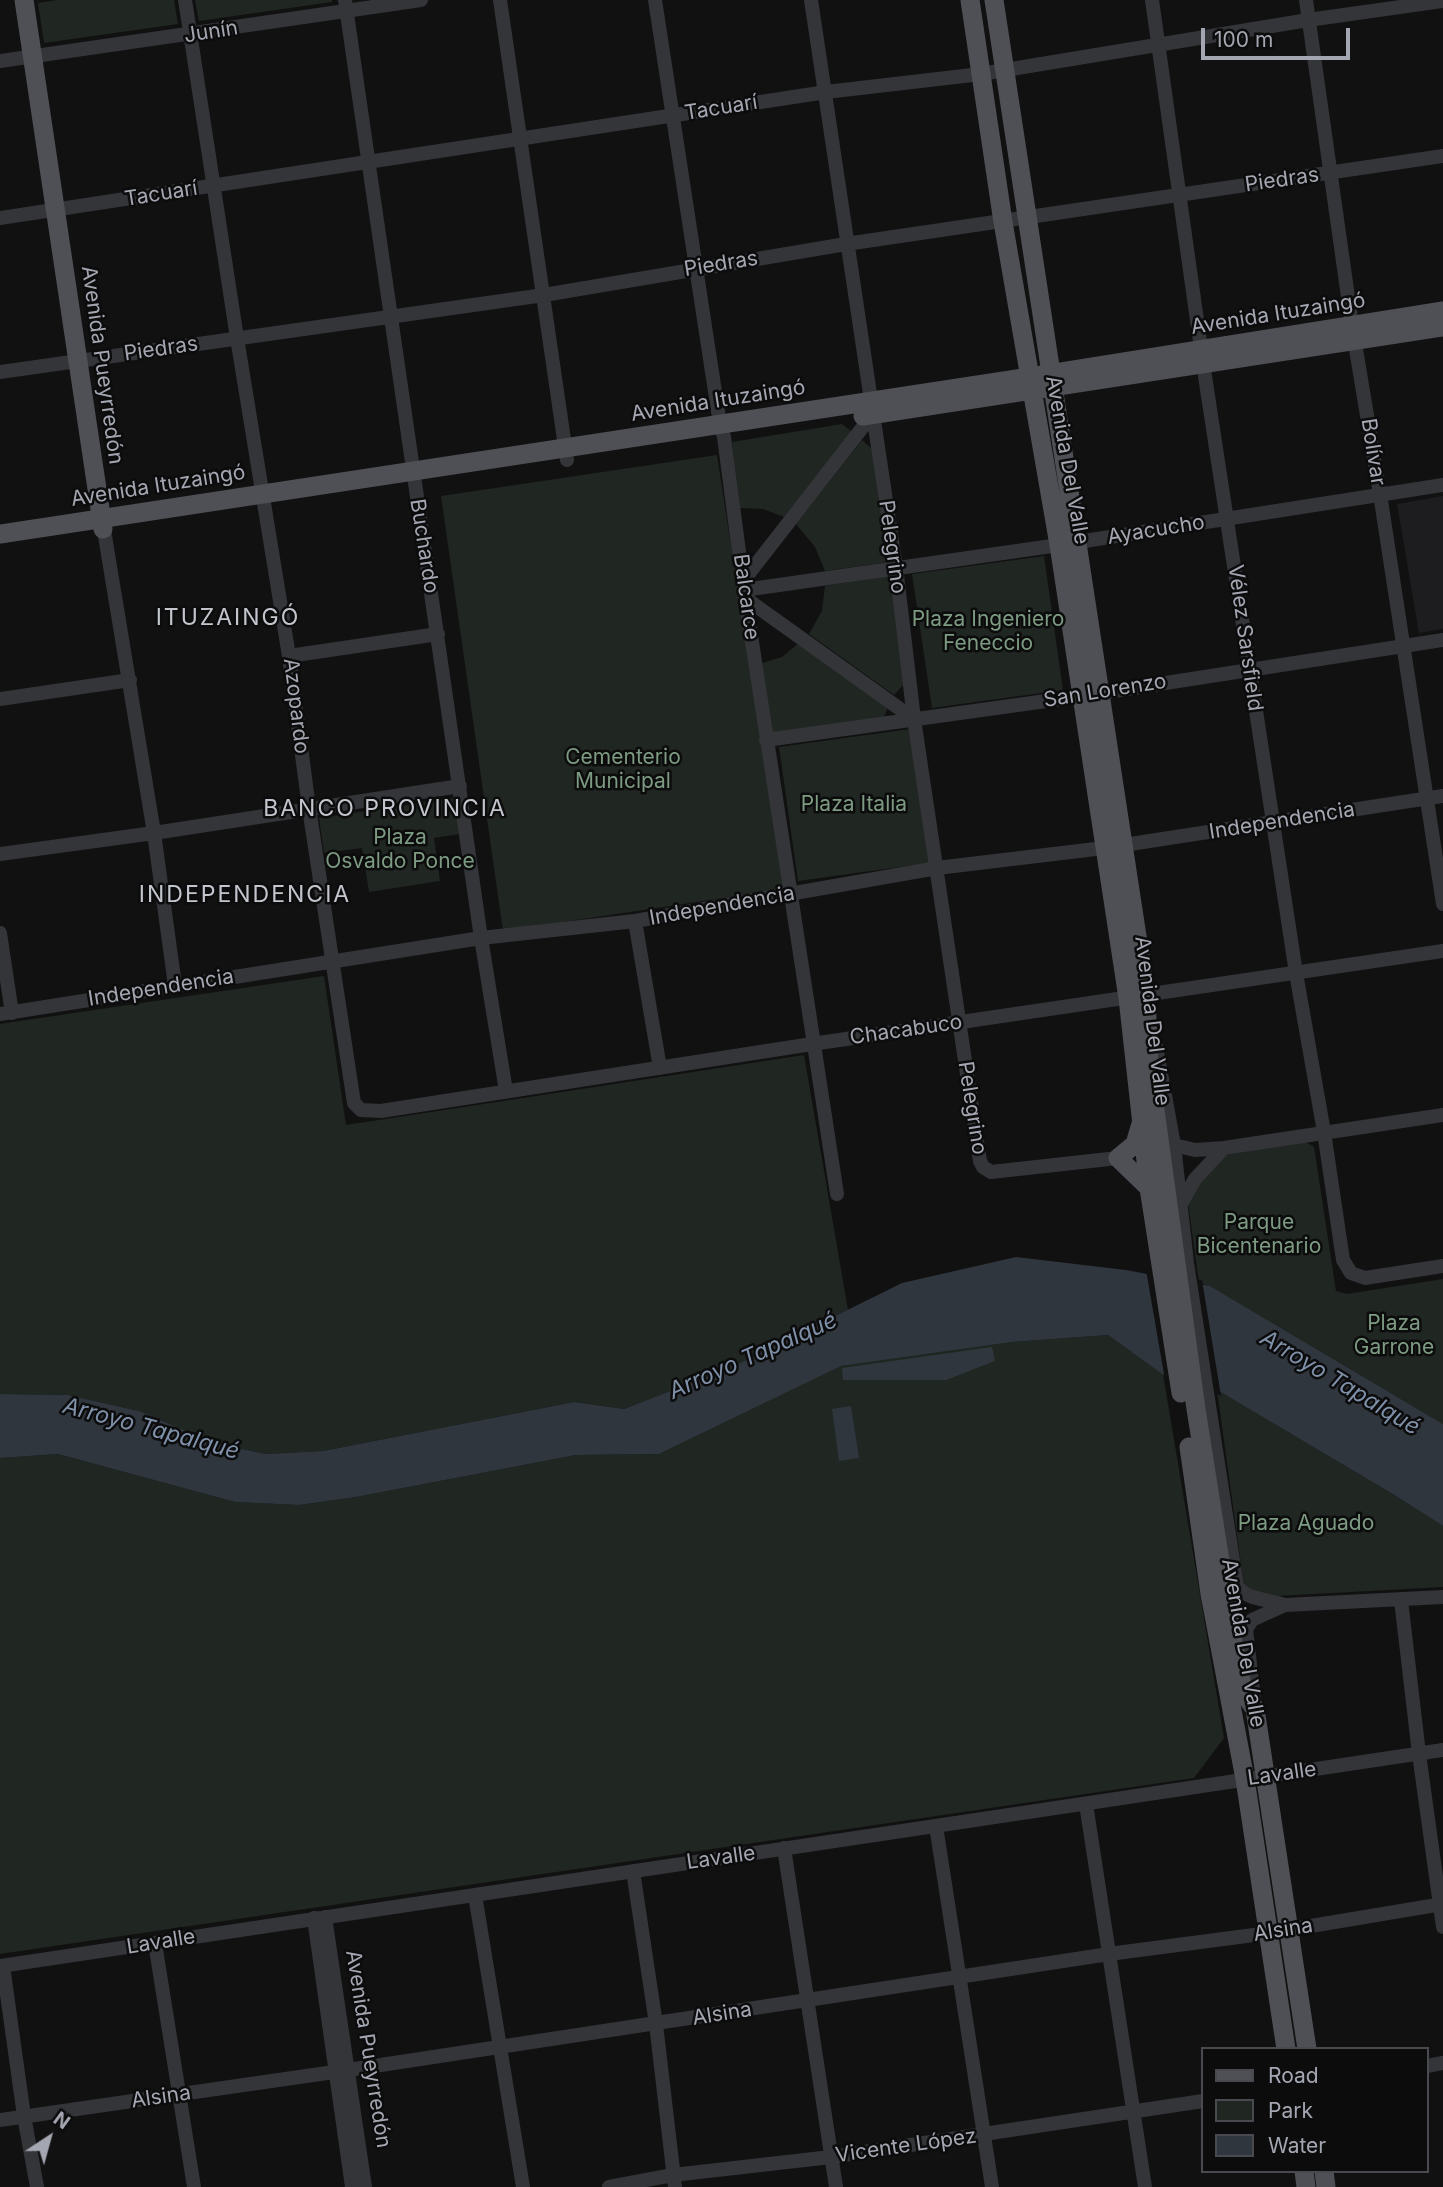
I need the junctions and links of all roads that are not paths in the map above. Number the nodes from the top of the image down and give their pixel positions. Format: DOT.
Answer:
graph roads {
  1 [pos="24,0"];
  2 [pos="185,0"];
  3 [pos="421,0"];
  4 [pos="500,0"];
  5 [pos="655,0"];
  6 [pos="810,0"];
  7 [pos="970,0"];
  8 [pos="994,0"];
  9 [pos="1152,0"];
  10 [pos="1306,0"];
  11 [pos="1443,1"];
  12 [pos="345,5"];
  13 [pos="1308,20"];
  14 [pos="190,35"];
  15 [pos="1159,46"];
  16 [pos="32,56"];
  17 [pos="0,61"];
  18 [pos="1005,69"];
  19 [pos="981,74"];
  20 [pos="826,92"];
  21 [pos="673,116"];
  22 [pos="520,139"];
  23 [pos="1443,156"];
  24 [pos="368,160"];
  25 [pos="1330,173"];
  26 [pos="214,185"];
  27 [pos="1178,195"];
  28 [pos="56,211"];
  29 [pos="0,218"];
  30 [pos="1028,218"];
  31 [pos="1003,222"];
  32 [pos="846,243"];
  33 [pos="696,268"];
  34 [pos="544,295"];
  35 [pos="1443,311"];
  36 [pos="390,315"];
  37 [pos="1443,327"];
  38 [pos="1353,332"];
  39 [pos="237,338"];
  40 [pos="1202,356"];
  41 [pos="78,360"];
  42 [pos="0,372"];
  43 [pos="1053,380"];
  44 [pos="1031,384"];
  45 [pos="872,408"];
  46 [pos="722,430"];
  47 [pos="566,454"];
  48 [pos="414,477"];
  49 [pos="1443,485"];
  50 [pos="1380,494"];
  51 [pos="264,500"];
  52 [pos="1227,518"];
  53 [pos="103,524"];
  54 [pos="0,534"];
  55 [pos="1068,544"];
  56 [pos="0,546"];
  57 [pos="896,567"];
  58 [pos="744,590"];
  59 [pos="438,634"];
  60 [pos="1443,640"];
  61 [pos="1404,646"];
  62 [pos="289,656"];
  63 [pos="1250,668"];
  64 [pos="130,680"];
  65 [pos="1091,694"];
  66 [pos="0,699"];
  67 [pos="914,719"];
  68 [pos="766,740"];
  69 [pos="460,786"];
  70 [pos="1443,796"];
  71 [pos="1427,799"];
  72 [pos="309,808"];
  73 [pos="1273,822"];
  74 [pos="154,833"];
  75 [pos="1114,847"];
  76 [pos="0,854"];
  77 [pos="937,868"];
  78 [pos="791,895"];
  79 [pos="1443,904"];
  80 [pos="635,921"];
  81 [pos="0,933"];
  82 [pos="481,937"];
  83 [pos="1443,951"];
  84 [pos="333,961"];
  85 [pos="1296,973"];
  86 [pos="175,985"];
  87 [pos="1137,996"];
  88 [pos="6,1013"];
  89 [pos="958,1022"];
  90 [pos="812,1044"];
  91 [pos="660,1068"];
  92 [pos="506,1091"];
  93 [pos="370,1112"];
  94 [pos="1443,1115"];
  95 [pos="1142,1121"];
  96 [pos="1324,1132"];
  97 [pos="1174,1145"];
  98 [pos="1224,1148"];
  99 [pos="1118,1158"];
  100 [pos="1149,1188"];
  101 [pos="837,1194"];
  102 [pos="1181,1203"];
  103 [pos="1174,1265"];
  104 [pos="1443,1266"];
  105 [pos="1196,1408"];
  106 [pos="1443,1597"];
  107 [pos="1401,1600"];
  108 [pos="1285,1605"];
  109 [pos="1255,1709"];
  110 [pos="1443,1751"];
  111 [pos="1419,1754"];
  112 [pos="1265,1776"];
  113 [pos="1245,1779"];
  114 [pos="1086,1804"];
  115 [pos="936,1825"];
  116 [pos="784,1848"];
  117 [pos="633,1871"];
  118 [pos="475,1895"];
  119 [pos="1441,1904"];
  120 [pos="319,1918"];
  121 [pos="1443,1927"];
  122 [pos="1289,1930"];
  123 [pos="1269,1933"];
  124 [pos="155,1943"];
  125 [pos="1110,1954"];
  126 [pos="1,1966"];
  127 [pos="960,1979"];
  128 [pos="807,2001"];
  129 [pos="656,2024"];
  130 [pos="500,2046"];
  131 [pos="1286,2047"];
  132 [pos="1307,2047"];
  133 [pos="342,2071"];
  134 [pos="179,2094"];
  135 [pos="1202,2101"];
  136 [pos="1135,2112"];
  137 [pos="24,2116"];
  138 [pos="0,2120"];
  139 [pos="984,2134"];
  140 [pos="831,2157"];
  141 [pos="674,2181"];
  142 [pos="37,2187"];
  143 [pos="194,2187"];
  144 [pos="352,2187"];
  145 [pos="365,2187"];
  146 [pos="523,2187"];
  147 [pos="608,2187"];
  148 [pos="835,2187"];
  149 [pos="992,2187"];
  150 [pos="1145,2187"];
  1 -- 16 [label="main road, Avenida Pueyrredón"];
  2 -- 14 [label="street, Azopardo"];
  3 -- 12 [label="street, Junín"];
  4 -- 22 [label="street"];
  5 -- 21 [label="street, Balcarce"];
  6 -- 20 [label="street, Pelegrino"];
  7 -- 19 [label="main road, Avenida Del Valle"];
  8 -- 18 [label="main road, Avenida Del Valle"];
  9 -- 15 [label="street, Vélez Sarsfield"];
  10 -- 13 [label="street, Bolívar"];
  11 -- 13 [label="street, Tacuarí"];
  12 -- 14 [label="street, Junín"];
  12 -- 24 [label="street, Buchardo"];
  13 -- 15 [label="street, Tacuarí"];
  13 -- 25 [label="street, Bolívar"];
  14 -- 16 [label="street, Junín"];
  14 -- 26 [label="street, Azopardo"];
  15 -- 18 [label="street, Tacuarí"];
  15 -- 27 [label="street, Vélez Sarsfield"];
  16 -- 17 [label="street, Junín"];
  16 -- 28 [label="main road, Avenida Pueyrredón"];
  18 -- 19 [label="street, Tacuarí"];
  18 -- 30 [label="main road, Avenida Del Valle"];
  19 -- 20 [label="street, Tacuarí"];
  19 -- 31 [label="main road, Avenida Del Valle"];
  20 -- 21 [label="street, Tacuarí"];
  20 -- 32 [label="street, Pelegrino"];
  21 -- 22 [label="street, Tacuarí"];
  21 -- 33 [label="street, Balcarce"];
  22 -- 24 [label="street, Tacuarí"];
  22 -- 34 [label="street"];
  23 -- 25 [label="street, Piedras"];
  24 -- 26 [label="street, Tacuarí"];
  24 -- 36 [label="street, Buchardo"];
  25 -- 27 [label="street, Piedras"];
  25 -- 38 [label="street, Bolívar"];
  26 -- 28 [label="street, Tacuarí"];
  26 -- 39 [label="street, Azopardo"];
  27 -- 30 [label="street, Piedras"];
  27 -- 40 [label="street, Vélez Sarsfield"];
  28 -- 29 [label="street, Tacuarí"];
  28 -- 41 [label="main road, Avenida Pueyrredón"];
  30 -- 31 [label="street, Piedras"];
  30 -- 43 [label="main road, Avenida Del Valle"];
  31 -- 32 [label="street, Piedras"];
  31 -- 44 [label="main road, Avenida Del Valle"];
  32 -- 33 [label="street, Piedras"];
  32 -- 45 [label="street, Pelegrino"];
  33 -- 34 [label="street, Piedras"];
  33 -- 46 [label="street, Balcarce"];
  34 -- 36 [label="street, Piedras"];
  34 -- 47 [label="street"];
  35 -- 38 [label="main road, Avenida Ituzaingó"];
  36 -- 39 [label="street, Piedras"];
  36 -- 48 [label="street, Buchardo"];
  37 -- 38 [label="main road, Avenida Ituzaingó"];
  38 -- 40 [label="main road, Avenida Ituzaingó"];
  38 -- 50 [label="street, Bolívar"];
  39 -- 41 [label="street, Piedras"];
  39 -- 51 [label="street, Azopardo"];
  40 -- 43 [label="main road, Avenida Ituzaingó"];
  40 -- 52 [label="street, Vélez Sarsfield"];
  41 -- 42 [label="street, Piedras"];
  41 -- 53 [label="main road, Avenida Pueyrredón"];
  43 -- 44 [label="main road, Avenida Ituzaingó"];
  43 -- 55 [label="main road, Avenida Del Valle"];
  44 -- 45 [label="main road, Avenida Ituzaingó"];
  44 -- 55 [label="main road, Avenida Del Valle"];
  45 -- 46 [label="main road, Avenida Ituzaingó"];
  45 -- 57 [label="street, Pelegrino"];
  45 -- 58 [label="street"];
  46 -- 47 [label="main road, Avenida Ituzaingó"];
  46 -- 58 [label="street, Balcarce"];
  47 -- 48 [label="main road, Avenida Ituzaingó"];
  48 -- 51 [label="main road, Avenida Ituzaingó"];
  48 -- 59 [label="street, Buchardo"];
  49 -- 50 [label="street, Ayacucho"];
  50 -- 52 [label="street, Ayacucho"];
  50 -- 61 [label="street, Bolívar"];
  51 -- 53 [label="main road, Avenida Ituzaingó"];
  51 -- 62 [label="street, Azopardo"];
  52 -- 55 [label="street, Ayacucho"];
  52 -- 63 [label="street, Vélez Sarsfield"];
  53 -- 54 [label="main road, Avenida Ituzaingó"];
  53 -- 56 [label="main road, Avenida Ituzaingó"];
  53 -- 64 [label="street, Avenida Pueyrredón"];
  55 -- 57 [label="street, Ayacucho"];
  55 -- 65 [label="main road, Avenida Del Valle"];
  57 -- 58 [label="street, Ayacucho"];
  57 -- 67 [label="street, Pelegrino"];
  58 -- 67 [label="street"];
  58 -- 68 [label="street, Balcarce"];
  59 -- 62 [label="street"];
  59 -- 69 [label="street, Buchardo"];
  60 -- 61 [label="street, San Lorenzo"];
  61 -- 63 [label="street, San Lorenzo"];
  61 -- 71 [label="street, Bolívar"];
  62 -- 72 [label="street, Azopardo"];
  63 -- 65 [label="street, San Lorenzo"];
  63 -- 73 [label="street, Vélez Sarsfield"];
  64 -- 66 [label="street"];
  64 -- 74 [label="street, Avenida Pueyrredón"];
  65 -- 67 [label="street, San Lorenzo"];
  65 -- 75 [label="main road, Avenida Del Valle"];
  67 -- 68 [label="street, San Lorenzo"];
  67 -- 77 [label="street, Pelegrino"];
  68 -- 78 [label="street, Balcarce"];
  69 -- 72 [label="street"];
  69 -- 82 [label="street, Buchardo"];
  70 -- 71 [label="street, Independencia"];
  71 -- 73 [label="street, Independencia"];
  71 -- 79 [label="street, Bolívar"];
  72 -- 74 [label="street"];
  72 -- 84 [label="street, Azopardo"];
  73 -- 75 [label="street, Independencia"];
  73 -- 85 [label="street, Vélez Sarsfield"];
  74 -- 76 [label="street"];
  74 -- 86 [label="street, Avenida Pueyrredón"];
  75 -- 77 [label="street, Independencia"];
  75 -- 87 [label="main road, Avenida Del Valle"];
  77 -- 78 [label="street, Independencia"];
  77 -- 89 [label="street, Pelegrino"];
  78 -- 80 [label="street, Independencia"];
  78 -- 90 [label="street, Balcarce"];
  80 -- 82 [label="street, Independencia"];
  80 -- 91 [label="street"];
  81 -- 88 [label="street"];
  82 -- 84 [label="street, Independencia"];
  82 -- 92 [label="street, Buchardo"];
  83 -- 85 [label="street, Chacabuco"];
  84 -- 86 [label="street, Independencia"];
  84 -- 93 [label="street, Azopardo"];
  85 -- 87 [label="street, Chacabuco"];
  85 -- 96 [label="street, Vélez Sarsfield"];
  86 -- 88 [label="street, Independencia"];
  87 -- 89 [label="street, Chacabuco"];
  87 -- 95 [label="main road, Avenida Del Valle"];
  87 -- 97 [label="street, Avenida Del Valle"];
  87 -- 103 [label="main road, Avenida Del Valle"];
  89 -- 90 [label="street, Chacabuco"];
  89 -- 99 [label="street, Pelegrino"];
  90 -- 91 [label="street, Chacabuco"];
  90 -- 101 [label="street, Balcarce"];
  91 -- 92 [label="street, Chacabuco"];
  92 -- 93 [label="street, Chacabuco"];
  94 -- 96 [label="street"];
  95 -- 99 [label="main road"];
  95 -- 100 [label="main road, Avenida Del Valle"];
  96 -- 98 [label="street"];
  96 -- 104 [label="street, Vélez Sarsfield"];
  97 -- 98 [label="street"];
  97 -- 102 [label="street, Avenida Del Valle"];
  98 -- 102 [label="street"];
  99 -- 100 [label="main road"];
  100 -- 103 [label="main road, Avenida Del Valle"];
  102 -- 103 [label="street, Avenida Del Valle"];
  103 -- 105 [label="main road, Avenida Del Valle"];
  105 -- 108 [label="street, Avenida Del Valle"];
  105 -- 109 [label="main road, Avenida Del Valle"];
  105 -- 113 [label="main road, Avenida Del Valle"];
  106 -- 107 [label="street"];
  107 -- 108 [label="street"];
  107 -- 111 [label="street"];
  108 -- 109 [label="street"];
  109 -- 112 [label="main road, Avenida Del Valle"];
  110 -- 111 [label="street, Lavalle"];
  111 -- 112 [label="street, Lavalle"];
  111 -- 119 [label="street"];
  112 -- 113 [label="street, Lavalle"];
  112 -- 122 [label="main road, Avenida Del Valle"];
  113 -- 114 [label="street, Lavalle"];
  113 -- 123 [label="main road, Avenida Del Valle"];
  114 -- 115 [label="street, Lavalle"];
  114 -- 125 [label="street"];
  115 -- 116 [label="street, Lavalle"];
  115 -- 127 [label="street"];
  116 -- 117 [label="street, Lavalle"];
  116 -- 128 [label="street"];
  117 -- 118 [label="street, Lavalle"];
  117 -- 129 [label="street"];
  118 -- 120 [label="street, Lavalle"];
  118 -- 130 [label="street"];
  119 -- 121 [label="street"];
  119 -- 122 [label="street, Alsina"];
  120 -- 124 [label="street, Lavalle"];
  120 -- 133 [label="street, Avenida Pueyrredón"];
  122 -- 123 [label="street, Alsina"];
  122 -- 132 [label="main road, Avenida Del Valle"];
  123 -- 125 [label="street, Alsina"];
  123 -- 131 [label="main road, Avenida Del Valle"];
  124 -- 126 [label="street, Lavalle"];
  124 -- 134 [label="street"];
  125 -- 127 [label="street, Alsina"];
  125 -- 136 [label="street"];
  126 -- 137 [label="street"];
  127 -- 128 [label="street, Alsina"];
  127 -- 139 [label="street"];
  128 -- 129 [label="street, Alsina"];
  128 -- 140 [label="street"];
  129 -- 130 [label="street, Alsina"];
  129 -- 141 [label="street"];
  130 -- 133 [label="street, Alsina"];
  130 -- 146 [label="street"];
  133 -- 134 [label="street, Alsina"];
  133 -- 144 [label="street, Avenida Pueyrredón"];
  133 -- 145 [label="street, Avenida Pueyrredón"];
  134 -- 137 [label="street, Alsina"];
  134 -- 143 [label="street"];
  135 -- 136 [label="street, Vicente López"];
  136 -- 139 [label="street, Vicente López"];
  136 -- 150 [label="street"];
  137 -- 138 [label="street, Alsina"];
  137 -- 142 [label="street"];
  139 -- 140 [label="street, Vicente López"];
  139 -- 149 [label="street"];
  140 -- 141 [label="street, Vicente López"];
  140 -- 148 [label="street"];
  141 -- 147 [label="street, Vicente López"];
}
